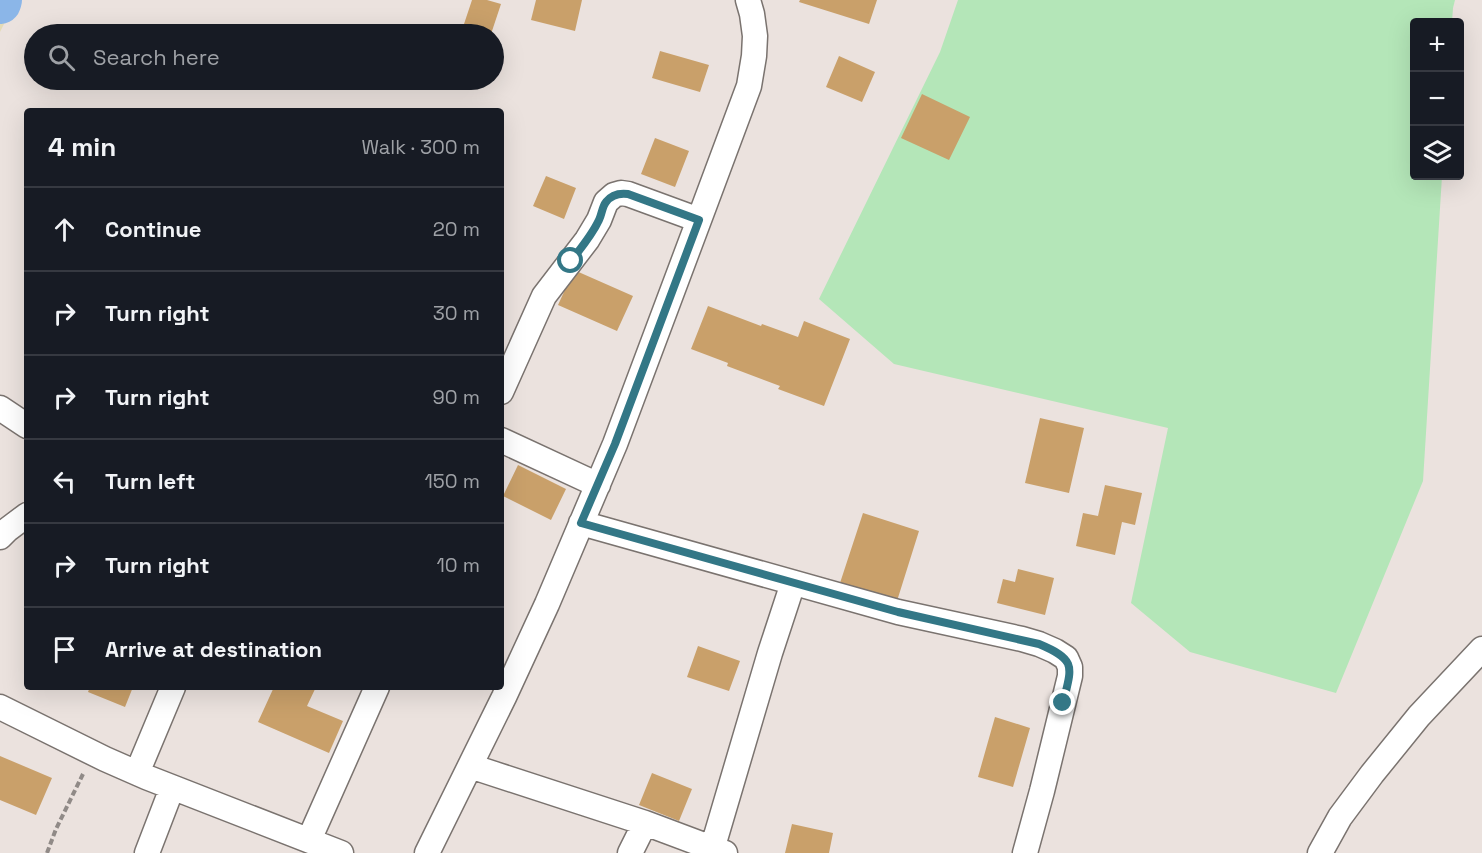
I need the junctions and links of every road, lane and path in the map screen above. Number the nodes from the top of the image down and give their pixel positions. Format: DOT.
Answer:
graph roads {
  1 [pos="748,0"];
  2 [pos="699,220"];
  3 [pos="504,385"];
  4 [pos="0,408"];
  5 [pos="24,424"];
  6 [pos="504,441"];
  7 [pos="598,485"];
  8 [pos="24,517"];
  9 [pos="581,523"];
  10 [pos="0,537"];
  11 [pos="793,583"];
  12 [pos="1482,650"];
  13 [pos="504,677"];
  14 [pos="172,690"];
  15 [pos="376,690"];
  16 [pos="495,692"];
  17 [pos="0,707"];
  18 [pos="92,752"];
  19 [pos="470,765"];
  20 [pos="137,773"];
  21 [pos="172,788"];
  22 [pos="645,823"];
  23 [pos="309,840"];
  24 [pos="716,852"];
  25 [pos="48,853"];
  26 [pos="147,853"];
  27 [pos="341,853"];
  28 [pos="427,853"];
  29 [pos="630,853"];
  30 [pos="1024,853"];
  31 [pos="1320,853"];
  1 -- 2 [label="street"];
  2 -- 3 [label="street"];
  2 -- 7 [label="street"];
  4 -- 5 [label="street"];
  6 -- 7 [label="street"];
  7 -- 9 [label="street"];
  8 -- 10 [label="street"];
  9 -- 11 [label="street"];
  9 -- 13 [label="street"];
  11 -- 24 [label="street"];
  11 -- 30 [label="street"];
  12 -- 31 [label="street"];
  14 -- 20 [label="street"];
  15 -- 23 [label="street"];
  16 -- 19 [label="street"];
  17 -- 18 [label="street"];
  18 -- 20 [label="street"];
  18 -- 25 [label="path"];
  19 -- 22 [label="street"];
  19 -- 28 [label="street"];
  20 -- 21 [label="street"];
  21 -- 23 [label="street"];
  21 -- 26 [label="street"];
  22 -- 24 [label="street"];
  22 -- 29 [label="street"];
  23 -- 27 [label="street"];
}
